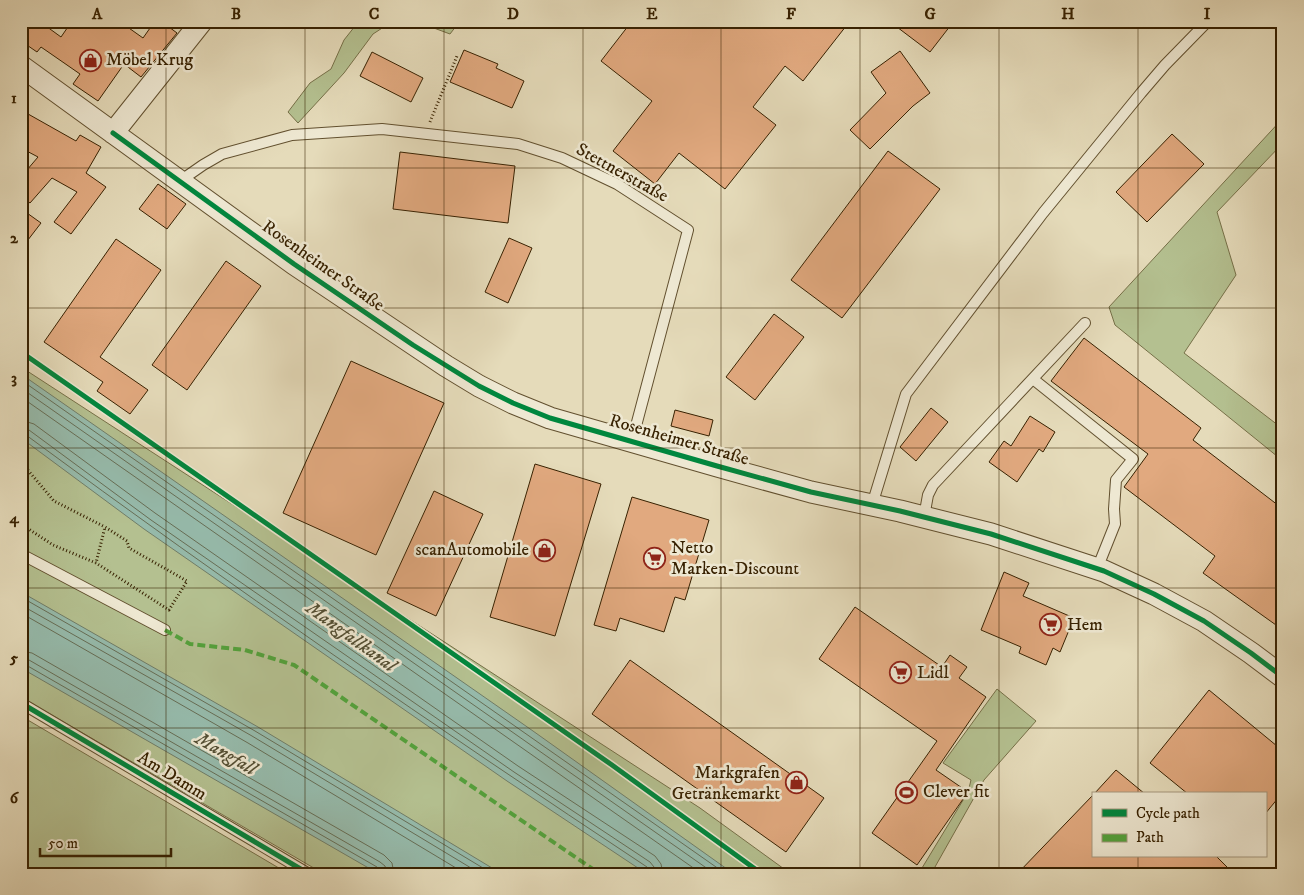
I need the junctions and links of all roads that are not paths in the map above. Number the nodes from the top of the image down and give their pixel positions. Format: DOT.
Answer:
graph roads {
  1 [pos="202,21"];
  2 [pos="1208,21"];
  3 [pos="23,71"];
  4 [pos="112,133"];
  5 [pos="180,181"];
  6 [pos="1085,323"];
  7 [pos="1033,379"];
  8 [pos="632,441"];
  9 [pos="872,505"];
  10 [pos="924,517"];
  11 [pos="21,554"];
  12 [pos="1097,569"];
  13 [pos="165,630"];
  14 [pos="1283,677"];
  15 [pos="21,703"];
  16 [pos="308,874"];
  1 -- 4 [label="street"];
  2 -- 9 [label="lane"];
  3 -- 4 [label="street, Rosenheimer Straße"];
  4 -- 5 [label="street, Rosenheimer Straße"];
  5 -- 8 [label="street, Rosenheimer Straße"];
  5 -- 8 [label="lane, Stettnerstraße"];
  6 -- 7 [label="lane"];
  7 -- 10 [label="lane"];
  7 -- 12 [label="lane"];
  8 -- 9 [label="street, Rosenheimer Straße"];
  9 -- 10 [label="street, Rosenheimer Straße"];
  10 -- 12 [label="street, Rosenheimer Straße"];
  11 -- 13 [label="lane"];
  12 -- 14 [label="street, Rosenheimer Straße"];
  15 -- 16 [label="lane, Am Damm"];
}
